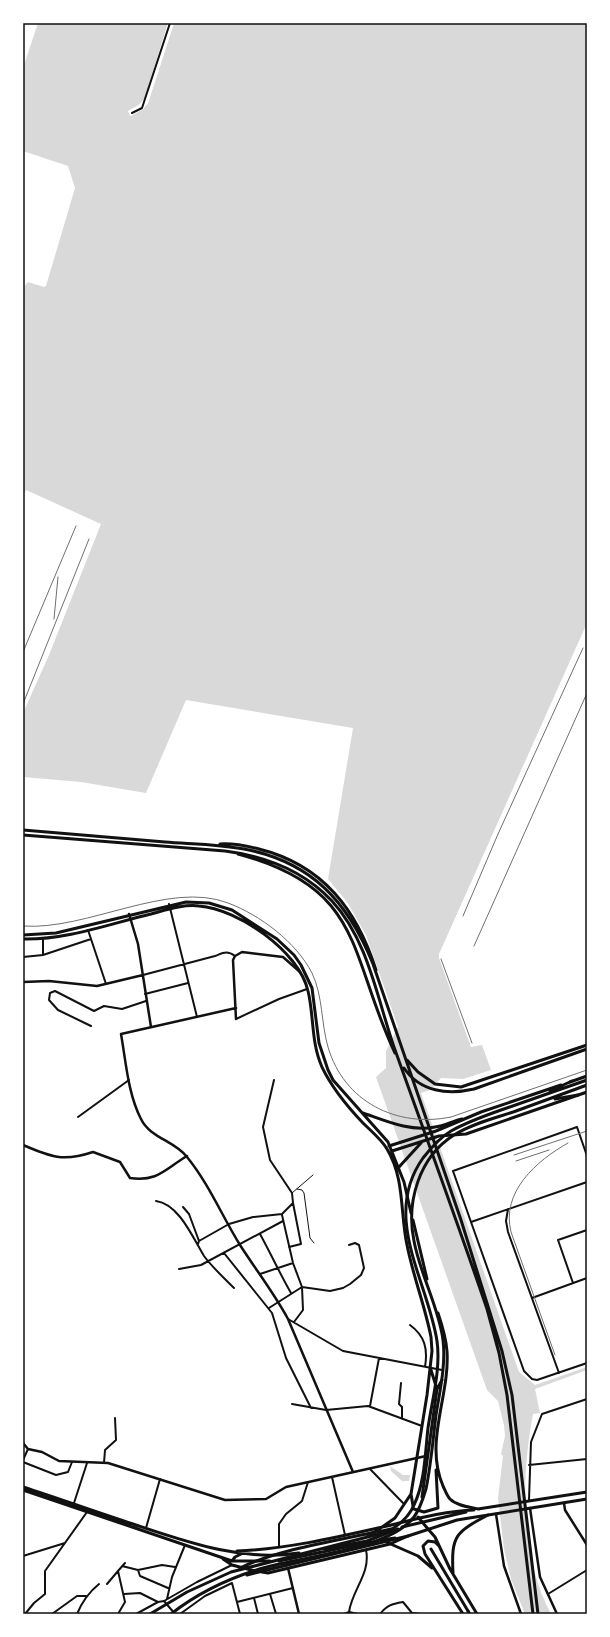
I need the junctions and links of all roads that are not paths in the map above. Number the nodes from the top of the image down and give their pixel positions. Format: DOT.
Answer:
graph roads {
  1 [pos="170,23"];
  2 [pos="132,113"];
  3 [pos="23,830"];
  4 [pos="23,835"];
  5 [pos="211,845"];
  6 [pos="225,851"];
  7 [pos="169,904"];
  8 [pos="170,909"];
  9 [pos="129,914"];
  10 [pos="130,919"];
  11 [pos="88,930"];
  12 [pos="23,935"];
  13 [pos="43,938"];
  14 [pos="23,939"];
  15 [pos="91,939"];
  16 [pos="43,955"];
  17 [pos="23,956"];
  18 [pos="235,956"];
  19 [pos="184,964"];
  20 [pos="300,973"];
  21 [pos="143,975"];
  22 [pos="23,982"];
  23 [pos="188,983"];
  24 [pos="106,984"];
  25 [pos="308,989"];
  26 [pos="146,994"];
  27 [pos="146,1001"];
  28 [pos="236,1008"];
  29 [pos="197,1017"];
  30 [pos="236,1019"];
  31 [pos="91,1026"];
  32 [pos="151,1027"];
  33 [pos="587,1045"];
  34 [pos="587,1049"];
  35 [pos="587,1076"];
  36 [pos="129,1080"];
  37 [pos="274,1080"];
  38 [pos="587,1080"];
  39 [pos="572,1081"];
  40 [pos="587,1085"];
  41 [pos="587,1092"];
  42 [pos="578,1095"];
  43 [pos="532,1099"];
  44 [pos="547,1100"];
  45 [pos="361,1112"];
  46 [pos="480,1112"];
  47 [pos="78,1117"];
  48 [pos="428,1140"];
  49 [pos="422,1142"];
  50 [pos="23,1145"];
  51 [pos="390,1146"];
  52 [pos="386,1147"];
  53 [pos="393,1151"];
  54 [pos="389,1152"];
  55 [pos="187,1156"];
  56 [pos="587,1156"];
  57 [pos="399,1167"];
  58 [pos="313,1175"];
  59 [pos="587,1182"];
  60 [pos="298,1189"];
  61 [pos="292,1193"];
  62 [pos="156,1201"];
  63 [pos="293,1203"];
  64 [pos="183,1207"];
  65 [pos="508,1209"];
  66 [pos="282,1214"];
  67 [pos="283,1221"];
  68 [pos="471,1222"];
  69 [pos="229,1224"];
  70 [pos="587,1230"];
  71 [pos="260,1234"];
  72 [pos="199,1241"];
  73 [pos="314,1243"];
  74 [pos="198,1244"];
  75 [pos="240,1245"];
  76 [pos="349,1245"];
  77 [pos="289,1247"];
  78 [pos="224,1253"];
  79 [pos="209,1261"];
  80 [pos="293,1263"];
  81 [pos="277,1268"];
  82 [pos="179,1269"];
  83 [pos="260,1274"];
  84 [pos="587,1278"];
  85 [pos="574,1283"];
  86 [pos="302,1287"];
  87 [pos="234,1288"];
  88 [pos="291,1293"];
  89 [pos="532,1298"];
  90 [pos="279,1302"];
  91 [pos="269,1308"];
  92 [pos="288,1319"];
  93 [pos="294,1322"];
  94 [pos="410,1325"];
  95 [pos="379,1358"];
  96 [pos="587,1363"];
  97 [pos="425,1367"];
  98 [pos="430,1368"];
  99 [pos="446,1371"];
  100 [pos="559,1373"];
  101 [pos="401,1383"];
  102 [pos="436,1389"];
  103 [pos="587,1399"];
  104 [pos="292,1404"];
  105 [pos="370,1406"];
  106 [pos="311,1408"];
  107 [pos="326,1410"];
  108 [pos="114,1418"];
  109 [pos="402,1418"];
  110 [pos="423,1426"];
  111 [pos="23,1443"];
  112 [pos="28,1449"];
  113 [pos="436,1454"];
  114 [pos="428,1456"];
  115 [pos="418,1458"];
  116 [pos="587,1459"];
  117 [pos="23,1461"];
  118 [pos="72,1462"];
  119 [pos="87,1463"];
  120 [pos="104,1463"];
  121 [pos="529,1465"];
  122 [pos="436,1467"];
  123 [pos="370,1468"];
  124 [pos="353,1472"];
  125 [pos="332,1477"];
  126 [pos="160,1479"];
  127 [pos="308,1482"];
  128 [pos="23,1487"];
  129 [pos="23,1490"];
  130 [pos="587,1492"];
  131 [pos="411,1494"];
  132 [pos="422,1498"];
  133 [pos="587,1499"];
  134 [pos="528,1501"];
  135 [pos="564,1503"];
  136 [pos="73,1504"];
  137 [pos="404,1504"];
  138 [pos="529,1508"];
  139 [pos="414,1509"];
  140 [pos="479,1509"];
  141 [pos="474,1510"];
  142 [pos="88,1512"];
  143 [pos="496,1514"];
  144 [pos="488,1515"];
  145 [pos="418,1518"];
  146 [pos="422,1523"];
  147 [pos="386,1526"];
  148 [pos="404,1527"];
  149 [pos="146,1528"];
  150 [pos="428,1529"];
  151 [pos="375,1532"];
  152 [pos="345,1535"];
  153 [pos="408,1536"];
  154 [pos="386,1542"];
  155 [pos="66,1543"];
  156 [pos="390,1544"];
  157 [pos="185,1545"];
  158 [pos="439,1546"];
  159 [pos="587,1546"];
  160 [pos="279,1548"];
  161 [pos="431,1548"];
  162 [pos="366,1550"];
  163 [pos="221,1551"];
  164 [pos="247,1553"];
  165 [pos="23,1556"];
  166 [pos="220,1557"];
  167 [pos="232,1561"];
  168 [pos="125,1563"];
  169 [pos="232,1565"];
  170 [pos="122,1566"];
  171 [pos="175,1567"];
  172 [pos="288,1568"];
  173 [pos="138,1570"];
  174 [pos="587,1570"];
  175 [pos="118,1571"];
  176 [pos="231,1572"];
  177 [pos="436,1572"];
  178 [pos="453,1575"];
  179 [pos="226,1580"];
  180 [pos="99,1584"];
  181 [pos="107,1584"];
  182 [pos="168,1588"];
  183 [pos="293,1588"];
  184 [pos="124,1594"];
  185 [pos="270,1594"];
  186 [pos="547,1595"];
  187 [pos="86,1596"];
  188 [pos="254,1598"];
  189 [pos="167,1599"];
  190 [pos="164,1601"];
  191 [pos="158,1602"];
  192 [pos="237,1602"];
  193 [pos="349,1612"];
  194 [pos="412,1613"];
  195 [pos="469,1613"];
  196 [pos="25,1614"];
  197 [pos="52,1614"];
  198 [pos="77,1614"];
  199 [pos="118,1614"];
  200 [pos="136,1614"];
  201 [pos="150,1614"];
  202 [pos="171,1614"];
  203 [pos="175,1614"];
  204 [pos="180,1614"];
  205 [pos="240,1614"];
  206 [pos="258,1614"];
  207 [pos="276,1614"];
  208 [pos="299,1614"];
  209 [pos="344,1614"];
  210 [pos="358,1614"];
  211 [pos="380,1614"];
  212 [pos="421,1614"];
  213 [pos="463,1614"];
  214 [pos="477,1614"];
  215 [pos="521,1614"];
  216 [pos="533,1614"];
  217 [pos="538,1614"];
  218 [pos="557,1614"];
  1 -- 2 [label="street"];
  3 -- 5 [label="main road"];
  4 -- 6 [label="main road"];
  5 -- 33 [label="main road"];
  5 -- 217 [label="main road"];
  6 -- 34 [label="main road"];
  6 -- 48 [label="main road"];
  7 -- 8 [label="street"];
  7 -- 9 [label="main road"];
  7 -- 45 [label="main road"];
  8 -- 10 [label="main road"];
  8 -- 19 [label="street"];
  8 -- 20 [label="main road"];
  9 -- 10 [label="street"];
  9 -- 12 [label="main road"];
  10 -- 11 [label="main road"];
  10 -- 21 [label="street"];
  11 -- 13 [label="main road"];
  11 -- 15 [label="street"];
  13 -- 14 [label="main road"];
  13 -- 16 [label="street"];
  14 -- 17 [label="street"];
  15 -- 16 [label="street"];
  15 -- 24 [label="street"];
  16 -- 17 [label="street"];
  18 -- 19 [label="street"];
  18 -- 20 [label="street"];
  18 -- 28 [label="street"];
  19 -- 21 [label="street"];
  19 -- 23 [label="street"];
  20 -- 25 [label="main road"];
  21 -- 24 [label="street"];
  21 -- 26 [label="street"];
  22 -- 24 [label="street"];
  23 -- 26 [label="street"];
  23 -- 29 [label="street"];
  25 -- 30 [label="street"];
  25 -- 52 [label="main road"];
  26 -- 27 [label="street"];
  27 -- 31 [label="street"];
  27 -- 32 [label="street"];
  28 -- 29 [label="street"];
  28 -- 30 [label="street"];
  29 -- 32 [label="street"];
  32 -- 36 [label="street"];
  35 -- 39 [label="main road"];
  36 -- 47 [label="street"];
  36 -- 55 [label="street"];
  37 -- 61 [label="street"];
  38 -- 43 [label="main road"];
  39 -- 43 [label="main road"];
  39 -- 46 [label="main road"];
  40 -- 44 [label="main road"];
  41 -- 42 [label="main road"];
  42 -- 44 [label="main road"];
  42 -- 48 [label="main road"];
  43 -- 176 [label="main road"];
  44 -- 179 [label="main road"];
  45 -- 46 [label="main road"];
  45 -- 51 [label="main road"];
  46 -- 51 [label="main road"];
  48 -- 49 [label="main road"];
  48 -- 216 [label="main road"];
  49 -- 53 [label="main road"];
  49 -- 57 [label="main road"];
  50 -- 55 [label="street"];
  51 -- 52 [label="main road"];
  51 -- 53 [label="main road"];
  52 -- 54 [label="main road"];
  53 -- 54 [label="main road"];
  53 -- 57 [label="main road"];
  54 -- 98 [label="main road"];
  55 -- 69 [label="street"];
  56 -- 68 [label="street"];
  57 -- 99 [label="main road"];
  58 -- 60 [label="lane"];
  59 -- 65 [label="street"];
  60 -- 61 [label="lane"];
  60 -- 73 [label="lane"];
  61 -- 63 [label="street"];
  62 -- 74 [label="street"];
  63 -- 66 [label="street"];
  63 -- 77 [label="street"];
  64 -- 72 [label="street"];
  65 -- 68 [label="street"];
  65 -- 89 [label="street"];
  66 -- 67 [label="street"];
  66 -- 69 [label="street"];
  67 -- 71 [label="street"];
  67 -- 77 [label="street"];
  68 -- 100 [label="street"];
  69 -- 72 [label="street"];
  69 -- 75 [label="street"];
  70 -- 85 [label="street"];
  71 -- 75 [label="street"];
  71 -- 81 [label="street"];
  72 -- 74 [label="street"];
  74 -- 79 [label="street"];
  75 -- 78 [label="street"];
  75 -- 83 [label="street"];
  76 -- 86 [label="street"];
  77 -- 80 [label="street"];
  78 -- 79 [label="street"];
  78 -- 91 [label="street"];
  79 -- 82 [label="street"];
  79 -- 87 [label="street"];
  80 -- 81 [label="street"];
  80 -- 86 [label="street"];
  81 -- 83 [label="street"];
  81 -- 88 [label="street"];
  83 -- 90 [label="street"];
  84 -- 85 [label="street"];
  85 -- 89 [label="street"];
  86 -- 88 [label="street"];
  86 -- 93 [label="street"];
  88 -- 90 [label="street"];
  89 -- 100 [label="street"];
  90 -- 91 [label="street"];
  90 -- 92 [label="street"];
  91 -- 106 [label="street"];
  92 -- 93 [label="street"];
  92 -- 107 [label="street"];
  93 -- 95 [label="street"];
  94 -- 97 [label="street"];
  95 -- 97 [label="street"];
  95 -- 105 [label="street"];
  96 -- 100 [label="street"];
  97 -- 98 [label="street"];
  98 -- 99 [label="street"];
  98 -- 102 [label="main road"];
  98 -- 110 [label="main road"];
  99 -- 102 [label="main road"];
  99 -- 113 [label="main road"];
  101 -- 109 [label="street"];
  102 -- 114 [label="main road"];
  103 -- 121 [label="street"];
  104 -- 106 [label="street"];
  105 -- 107 [label="street"];
  105 -- 109 [label="street"];
  106 -- 107 [label="street"];
  107 -- 124 [label="street"];
  108 -- 120 [label="street"];
  109 -- 110 [label="street"];
  110 -- 115 [label="main road"];
  111 -- 112 [label="street"];
  112 -- 117 [label="street"];
  112 -- 118 [label="street"];
  113 -- 114 [label="street"];
  113 -- 122 [label="main road"];
  114 -- 115 [label="street"];
  114 -- 132 [label="main road"];
  115 -- 123 [label="street"];
  115 -- 131 [label="main road"];
  116 -- 121 [label="street"];
  117 -- 118 [label="street"];
  118 -- 119 [label="street"];
  119 -- 120 [label="street"];
  119 -- 136 [label="street"];
  120 -- 126 [label="street"];
  121 -- 134 [label="street"];
  122 -- 139 [label="main road"];
  122 -- 140 [label="main road"];
  123 -- 124 [label="street"];
  123 -- 137 [label="street"];
  124 -- 125 [label="street"];
  125 -- 127 [label="street"];
  125 -- 152 [label="street"];
  126 -- 127 [label="street"];
  126 -- 149 [label="street"];
  127 -- 160 [label="street"];
  128 -- 136 [label="main road"];
  129 -- 142 [label="main road"];
  130 -- 134 [label="main road"];
  131 -- 137 [label="main road"];
  131 -- 139 [label="main road"];
  133 -- 135 [label="main road"];
  134 -- 140 [label="main road"];
  135 -- 138 [label="main road"];
  135 -- 159 [label="street"];
  136 -- 149 [label="main road"];
  137 -- 147 [label="main road"];
  138 -- 143 [label="main road"];
  138 -- 186 [label="street"];
  139 -- 145 [label="main road"];
  140 -- 141 [label="main road"];
  141 -- 145 [label="main road"];
  141 -- 146 [label="main road"];
  142 -- 155 [label="street"];
  142 -- 157 [label="main road"];
  143 -- 144 [label="main road"];
  143 -- 215 [label="street"];
  144 -- 150 [label="main road"];
  144 -- 178 [label="main road"];
  145 -- 146 [label="main road"];
  145 -- 147 [label="main road"];
  146 -- 148 [label="main road"];
  146 -- 150 [label="main road"];
  147 -- 151 [label="main road"];
  147 -- 152 [label="main road"];
  148 -- 151 [label="main road"];
  148 -- 164 [label="main road"];
  149 -- 163 [label="main road"];
  150 -- 153 [label="main road"];
  150 -- 158 [label="main road"];
  151 -- 176 [label="main road"];
  152 -- 160 [label="main road"];
  153 -- 154 [label="main road"];
  153 -- 156 [label="main road"];
  153 -- 167 [label="main road"];
  154 -- 156 [label="main road"];
  154 -- 179 [label="main road"];
  155 -- 165 [label="street"];
  155 -- 196 [label="street"];
  156 -- 162 [label="main road"];
  156 -- 177 [label="main road"];
  157 -- 166 [label="main road"];
  157 -- 171 [label="street"];
  158 -- 177 [label="main road"];
  158 -- 178 [label="main road"];
  160 -- 163 [label="main road"];
  161 -- 195 [label="main road"];
  162 -- 172 [label="main road"];
  162 -- 193 [label="street"];
  163 -- 164 [label="main road"];
  164 -- 167 [label="main road"];
  166 -- 167 [label="main road"];
  166 -- 169 [label="main road"];
  167 -- 169 [label="main road"];
  168 -- 170 [label="street"];
  169 -- 172 [label="main road"];
  169 -- 189 [label="street"];
  170 -- 173 [label="street"];
  170 -- 175 [label="street"];
  171 -- 173 [label="street"];
  171 -- 182 [label="street"];
  172 -- 183 [label="street"];
  173 -- 182 [label="street"];
  174 -- 186 [label="street"];
  175 -- 181 [label="street"];
  175 -- 184 [label="street"];
  176 -- 201 [label="main road"];
  177 -- 213 [label="main road"];
  178 -- 214 [label="main road"];
  179 -- 202 [label="main road"];
  180 -- 187 [label="street"];
  182 -- 189 [label="street"];
  183 -- 185 [label="street"];
  183 -- 208 [label="street"];
  184 -- 191 [label="street"];
  184 -- 199 [label="street"];
  185 -- 188 [label="street"];
  185 -- 207 [label="street"];
  186 -- 218 [label="street"];
  187 -- 197 [label="street"];
  187 -- 198 [label="street"];
  188 -- 192 [label="street"];
  188 -- 206 [label="street"];
  189 -- 190 [label="street"];
  190 -- 191 [label="street"];
  190 -- 203 [label="street"];
  191 -- 200 [label="street"];
  192 -- 204 [label="street"];
  192 -- 205 [label="street"];
  193 -- 209 [label="street"];
  193 -- 210 [label="street"];
  194 -- 211 [label="street"];
  194 -- 212 [label="street"];
}
